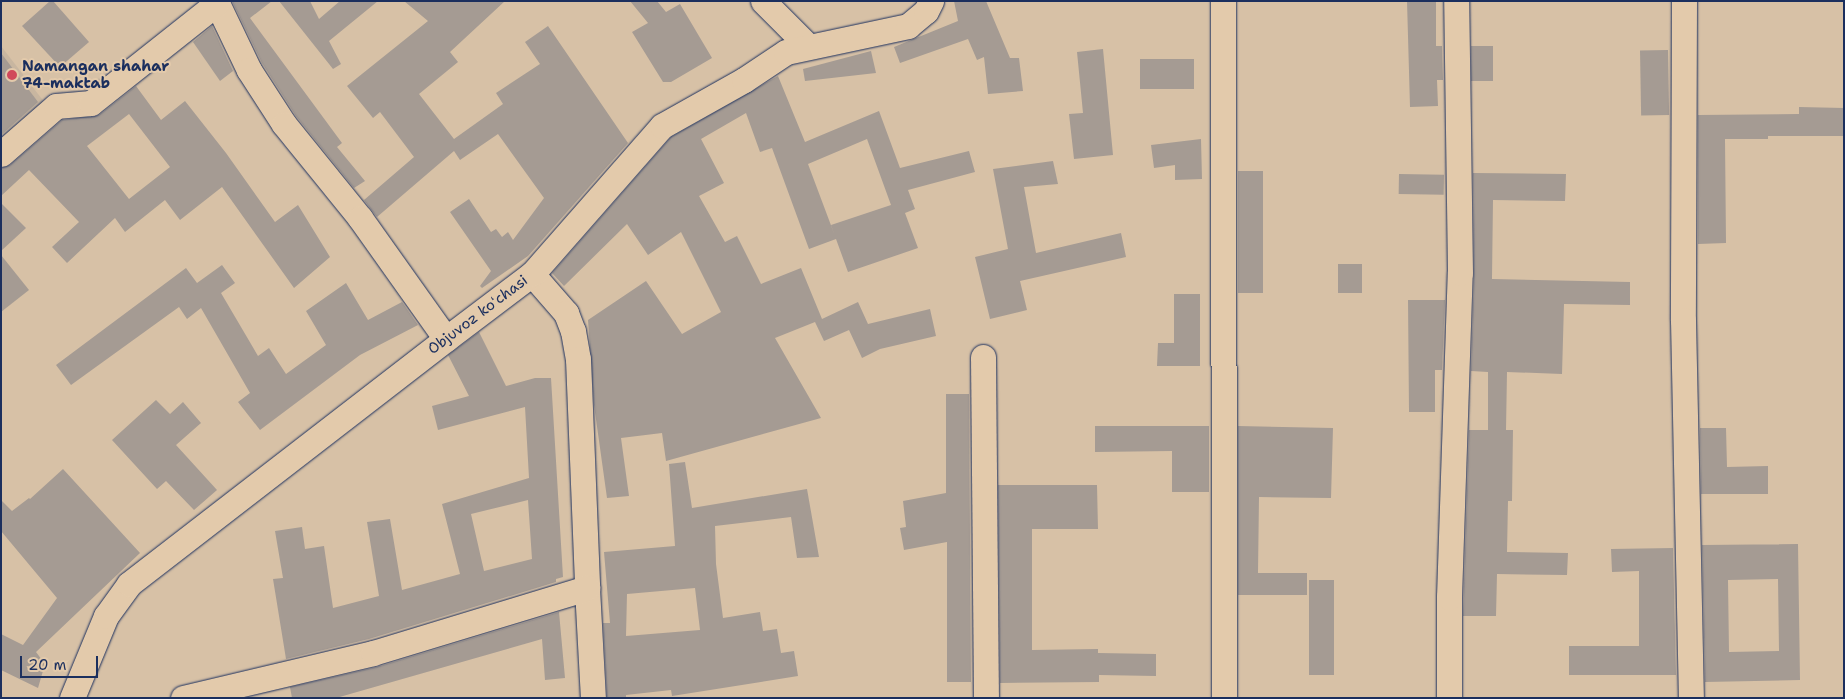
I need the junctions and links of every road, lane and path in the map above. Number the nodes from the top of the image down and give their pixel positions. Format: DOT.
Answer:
graph roads {
  1 [pos="764,1"];
  2 [pos="930,1"];
  3 [pos="1223,1"];
  4 [pos="1456,1"];
  5 [pos="1684,1"];
  6 [pos="217,2"];
  7 [pos="808,46"];
  8 [pos="1,154"];
  9 [pos="532,274"];
  10 [pos="446,338"];
  11 [pos="983,357"];
  12 [pos="586,588"];
  13 [pos="72,698"];
  14 [pos="184,698"];
  15 [pos="594,698"];
  16 [pos="986,698"];
  17 [pos="1224,698"];
  18 [pos="1450,698"];
  19 [pos="1691,698"];
  1 -- 7 [label="street"];
  2 -- 7 [label="street, Objuvoz koʻchasi"];
  3 -- 17 [label="street"];
  4 -- 18 [label="street"];
  5 -- 19 [label="street"];
  6 -- 8 [label="street"];
  6 -- 10 [label="street"];
  7 -- 9 [label="street, Objuvoz koʻchasi"];
  9 -- 10 [label="street, Objuvoz koʻchasi"];
  9 -- 12 [label="street"];
  10 -- 13 [label="street, Objuvoz koʻchasi"];
  11 -- 16 [label="street"];
  12 -- 14 [label="street"];
  12 -- 15 [label="street"];
}
